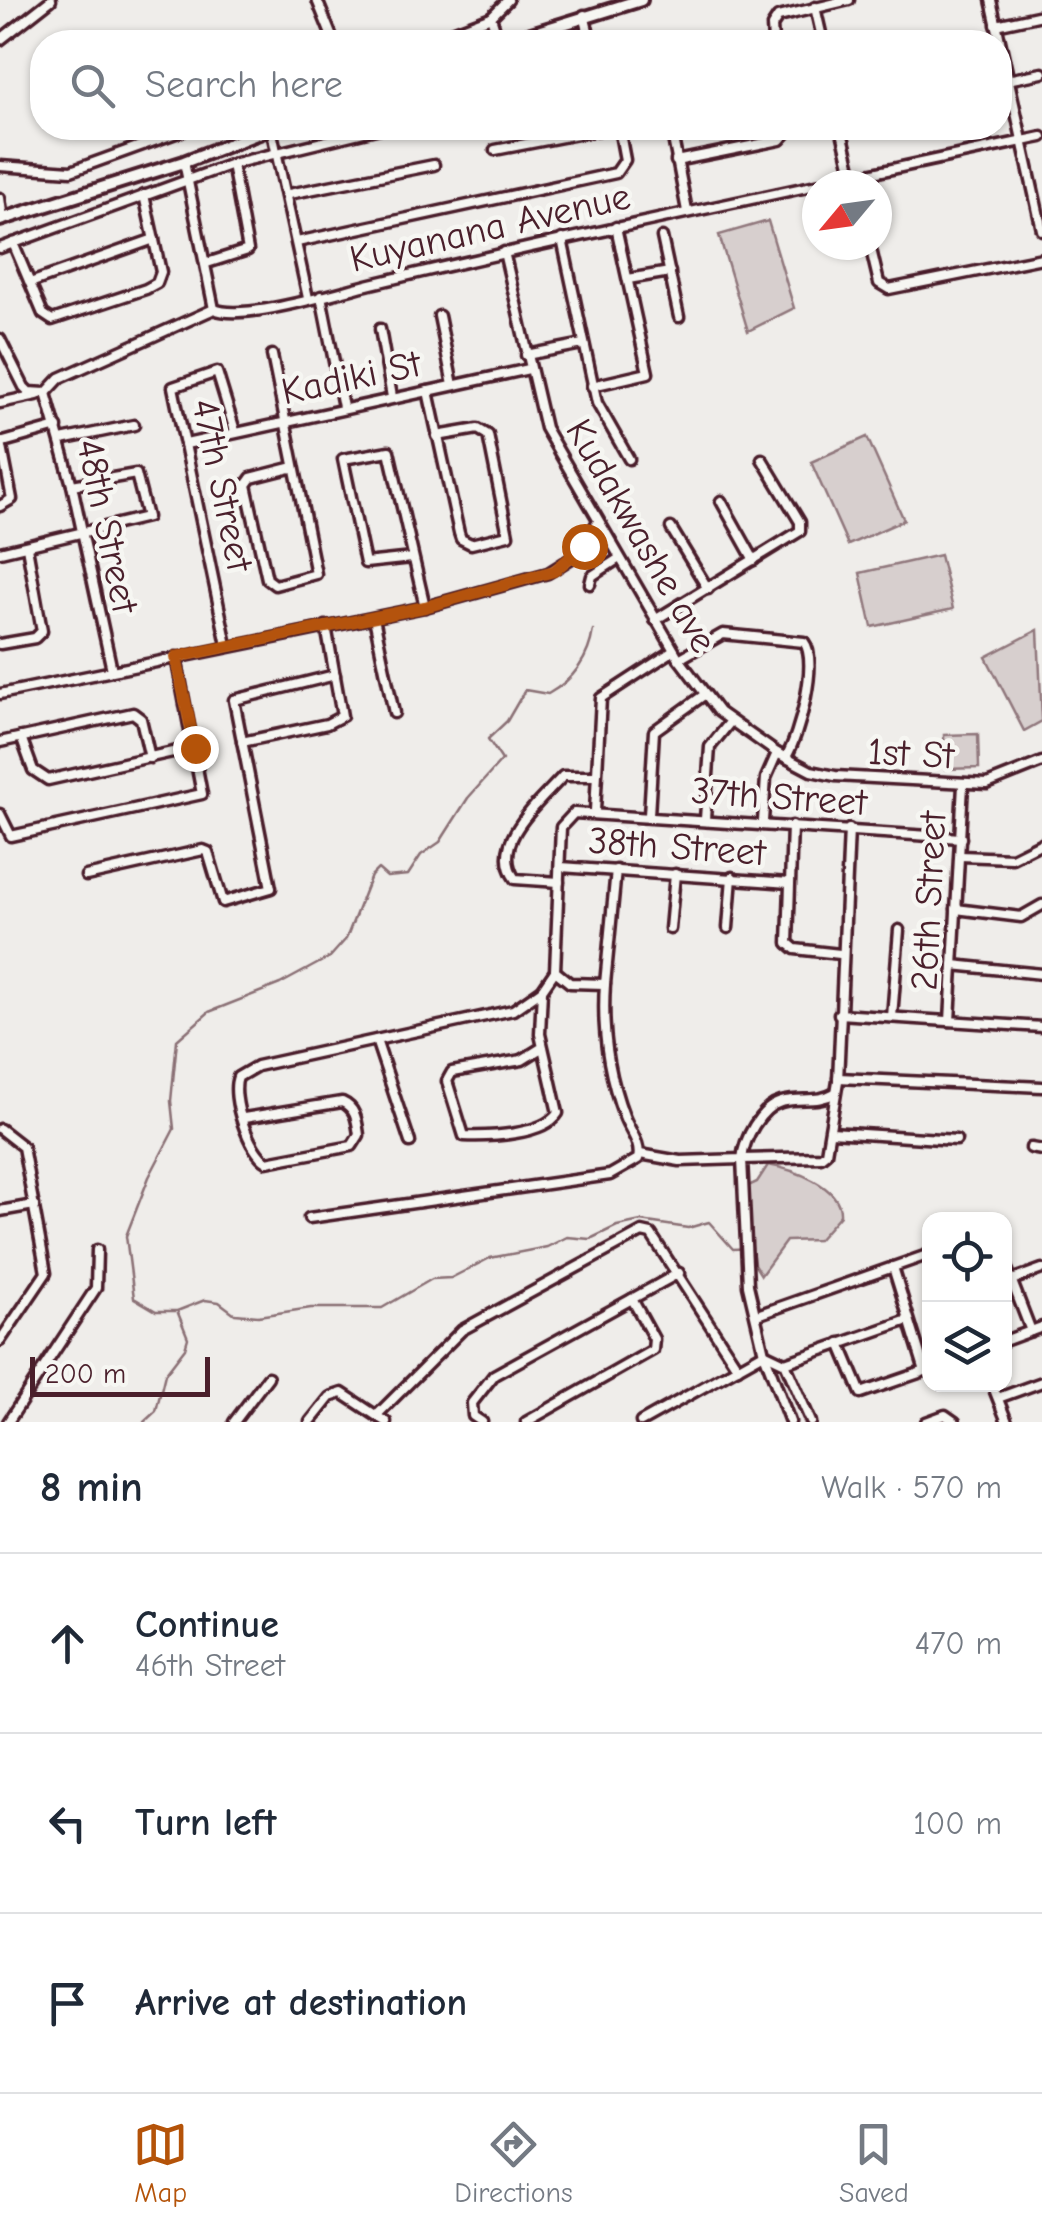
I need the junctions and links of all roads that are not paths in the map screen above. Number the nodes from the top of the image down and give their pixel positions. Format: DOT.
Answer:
graph roads {
  1 [pos="50,0"];
  2 [pos="317,0"];
  3 [pos="508,0"];
  4 [pos="641,0"];
  5 [pos="849,0"];
  6 [pos="991,0"];
  7 [pos="815,7"];
  8 [pos="584,15"];
  9 [pos="1042,15"];
  10 [pos="490,16"];
  11 [pos="996,25"];
  12 [pos="329,30"];
  13 [pos="456,30"];
  14 [pos="496,30"];
  15 [pos="538,30"];
  16 [pos="588,30"];
  17 [pos="773,30"];
  18 [pos="820,30"];
  19 [pos="997,30"];
  20 [pos="0,40"];
  21 [pos="1042,73"];
  22 [pos="1012,79"];
  23 [pos="1012,101"];
  24 [pos="1042,138"];
  25 [pos="158,140"];
  26 [pos="240,140"];
  27 [pos="275,140"];
  28 [pos="327,140"];
  29 [pos="546,140"];
  30 [pos="621,140"];
  31 [pos="672,140"];
  32 [pos="780,140"];
  33 [pos="844,140"];
  34 [pos="1022,142"];
  35 [pos="494,150"];
  36 [pos="278,151"];
  37 [pos="676,160"];
  38 [pos="184,162"];
  39 [pos="232,164"];
  40 [pos="434,165"];
  41 [pos="0,166"];
  42 [pos="851,170"];
  43 [pos="892,172"];
  44 [pos="189,179"];
  45 [pos="802,191"];
  46 [pos="289,194"];
  47 [pos="144,195"];
  48 [pos="0,198"];
  49 [pos="688,212"];
  50 [pos="2,220"];
  51 [pos="616,228"];
  52 [pos="1042,230"];
  53 [pos="154,238"];
  54 [pos="662,238"];
  55 [pos="562,239"];
  56 [pos="297,242"];
  57 [pos="14,243"];
  58 [pos="0,248"];
  59 [pos="504,252"];
  60 [pos="1042,258"];
  61 [pos="873,260"];
  62 [pos="207,263"];
  63 [pos="670,272"];
  64 [pos="628,279"];
  65 [pos="30,283"];
  66 [pos="321,296"];
  67 [pos="308,298"];
  68 [pos="214,309"];
  69 [pos="439,316"];
  70 [pos="679,317"];
  71 [pos="380,330"];
  72 [pos="1,344"];
  73 [pos="584,344"];
  74 [pos="272,355"];
  75 [pos="526,355"];
  76 [pos="529,369"];
  77 [pos="453,385"];
  78 [pos="592,386"];
  79 [pos="428,390"];
  80 [pos="46,394"];
  81 [pos="392,397"];
  82 [pos="0,403"];
  83 [pos="343,407"];
  84 [pos="285,420"];
  85 [pos="134,425"];
  86 [pos="57,427"];
  87 [pos="235,432"];
  88 [pos="437,436"];
  89 [pos="61,440"];
  90 [pos="1,442"];
  91 [pos="186,444"];
  92 [pos="629,458"];
  93 [pos="762,458"];
  94 [pos="294,467"];
  95 [pos="72,485"];
  96 [pos="721,501"];
  97 [pos="0,506"];
  98 [pos="597,524"];
  99 [pos="671,528"];
  100 [pos="80,533"];
  101 [pos="27,547"];
  102 [pos="0,552"];
  103 [pos="412,558"];
  104 [pos="618,558"];
  105 [pos="754,560"];
  106 [pos="590,584"];
  107 [pos="708,588"];
  108 [pos="425,607"];
  109 [pos="374,618"];
  110 [pos="655,620"];
  111 [pos="326,626"];
  112 [pos="0,644"];
  113 [pos="227,645"];
  114 [pos="676,655"];
  115 [pos="176,657"];
  116 [pos="112,670"];
  117 [pos="335,675"];
  118 [pos="0,694"];
  119 [pos="704,695"];
  120 [pos="394,713"];
  121 [pos="731,721"];
  122 [pos="22,737"];
  123 [pos="0,742"];
  124 [pos="242,742"];
  125 [pos="195,748"];
  126 [pos="782,755"];
  127 [pos="150,758"];
  128 [pos="1042,762"];
  129 [pos="593,776"];
  130 [pos="963,785"];
  131 [pos="594,812"];
  132 [pos="0,814"];
  133 [pos="648,815"];
  134 [pos="704,820"];
  135 [pos="763,822"];
  136 [pos="792,826"];
  137 [pos="849,829"];
  138 [pos="960,838"];
  139 [pos="1042,843"];
  140 [pos="960,856"];
  141 [pos="561,866"];
  142 [pos="616,870"];
  143 [pos="675,874"];
  144 [pos="86,876"];
  145 [pos="732,877"];
  146 [pos="559,882"];
  147 [pos="789,883"];
  148 [pos="1042,905"];
  149 [pos="956,909"];
  150 [pos="728,928"];
  151 [pos="670,929"];
  152 [pos="899,930"];
  153 [pos="840,954"];
  154 [pos="954,965"];
  155 [pos="555,971"];
  156 [pos="1042,974"];
  157 [pos="605,984"];
  158 [pos="542,990"];
  159 [pos="838,1014"];
  160 [pos="892,1017"];
  161 [pos="950,1021"];
  162 [pos="1042,1027"];
  163 [pos="376,1040"];
  164 [pos="542,1047"];
  165 [pos="838,1078"];
  166 [pos="1042,1087"];
  167 [pos="836,1092"];
  168 [pos="244,1118"];
  169 [pos="0,1129"];
  170 [pos="831,1132"];
  171 [pos="956,1140"];
  172 [pos="410,1142"];
  173 [pos="1032,1148"];
  174 [pos="1042,1150"];
  175 [pos="640,1154"];
  176 [pos="742,1159"];
  177 [pos="34,1205"];
  178 [pos="0,1211"];
  179 [pos="309,1218"];
  180 [pos="97,1250"];
  181 [pos="922,1257"];
  182 [pos="893,1268"];
  183 [pos="1042,1269"];
  184 [pos="679,1273"];
  185 [pos="1012,1280"];
  186 [pos="632,1299"];
  187 [pos="757,1315"];
  188 [pos="908,1320"];
  189 [pos="1042,1326"];
  190 [pos="1032,1330"];
  191 [pos="1012,1338"];
  192 [pos="0,1341"];
  193 [pos="840,1343"];
  194 [pos="764,1353"];
  195 [pos="786,1363"];
  196 [pos="738,1368"];
  197 [pos="268,1377"];
  198 [pos="1042,1382"];
  199 [pos="995,1392"];
  200 [pos="998,1398"];
  201 [pos="377,1415"];
  202 [pos="8,1422"];
  203 [pos="234,1422"];
  204 [pos="310,1422"];
  205 [pos="386,1422"];
  206 [pos="482,1422"];
  207 [pos="526,1422"];
  208 [pos="641,1422"];
  209 [pos="790,1422"];
  210 [pos="811,1422"];
  211 [pos="926,1422"];
  212 [pos="956,1422"];
  213 [pos="1007,1422"];
  1 -- 20 [label="street"];
  2 -- 12 [label="street"];
  3 -- 10 [label="street"];
  4 -- 8 [label="main road"];
  5 -- 7 [label="street"];
  6 -- 11 [label="street"];
  7 -- 17 [label="street"];
  7 -- 18 [label="street"];
  8 -- 15 [label="main road"];
  8 -- 16 [label="street"];
  9 -- 11 [label="street"];
  10 -- 13 [label="street"];
  10 -- 14 [label="street"];
  11 -- 19 [label="street"];
  21 -- 22 [label="street"];
  23 -- 34 [label="street"];
  24 -- 34 [label="street, Kuyanana Avenue"];
  25 -- 41 [label="street"];
  26 -- 38 [label="main road"];
  27 -- 36 [label="street"];
  28 -- 36 [label="street"];
  29 -- 35 [label="street"];
  30 -- 56 [label="street"];
  31 -- 37 [label="street"];
  32 -- 37 [label="street"];
  33 -- 42 [label="street"];
  34 -- 43 [label="street, Kuyanana Avenue"];
  34 -- 52 [label="street"];
  36 -- 39 [label="street"];
  36 -- 46 [label="street"];
  37 -- 49 [label="street"];
  38 -- 44 [label="street"];
  38 -- 50 [label="main road"];
  39 -- 44 [label="street"];
  39 -- 62 [label="street"];
  40 -- 46 [label="street"];
  44 -- 47 [label="street"];
  44 -- 62 [label="street"];
  45 -- 49 [label="street, Kuyanana Avenue"];
  46 -- 56 [label="street"];
  47 -- 53 [label="street"];
  47 -- 57 [label="street"];
  48 -- 50 [label="street"];
  49 -- 51 [label="street, Kuyanana Avenue"];
  51 -- 55 [label="street, Kuyanana Avenue"];
  51 -- 64 [label="street"];
  53 -- 65 [label="street"];
  53 -- 65 [label="street"];
  54 -- 63 [label="street"];
  55 -- 59 [label="street, Kuyanana Avenue"];
  55 -- 73 [label="street"];
  56 -- 67 [label="street"];
  57 -- 58 [label="street"];
  57 -- 65 [label="street"];
  59 -- 66 [label="street, Kuyanana Avenue"];
  59 -- 75 [label="street, Kudakwashe ave"];
  60 -- 61 [label="street"];
  62 -- 68 [label="street"];
  63 -- 64 [label="street"];
  63 -- 70 [label="street"];
  64 -- 78 [label="street"];
  66 -- 67 [label="street, Kuyanana Avenue"];
  66 -- 83 [label="street"];
  67 -- 68 [label="street, Kuyanana Avenue"];
  68 -- 80 [label="street, Kuyanana Avenue"];
  69 -- 77 [label="street"];
  71 -- 81 [label="street"];
  72 -- 80 [label="street"];
  73 -- 75 [label="street"];
  73 -- 78 [label="street"];
  74 -- 84 [label="street"];
  75 -- 76 [label="street, Kudakwashe ave"];
  76 -- 77 [label="street, Kadiki St"];
  76 -- 98 [label="street, Kudakwashe ave"];
  77 -- 79 [label="street, Kadiki St"];
  78 -- 92 [label="street"];
  79 -- 81 [label="street, Kadiki St"];
  79 -- 88 [label="street"];
  80 -- 82 [label="street"];
  80 -- 86 [label="street, 48th Street"];
  81 -- 83 [label="street, Kadiki St"];
  83 -- 84 [label="street, Kadiki St"];
  84 -- 87 [label="street, Kadiki St"];
  84 -- 94 [label="street"];
  85 -- 89 [label="street"];
  86 -- 89 [label="street, 48th Street"];
  86 -- 90 [label="street"];
  87 -- 91 [label="street, Kadiki St"];
  87 -- 91 [label="street, 47th Street"];
  88 -- 88 [label="street"];
  89 -- 95 [label="street, 48th Street"];
  90 -- 97 [label="street"];
  91 -- 113 [label="street, 47th Street"];
  93 -- 105 [label="street"];
  94 -- 94 [label="street"];
  95 -- 100 [label="street, 48th Street"];
  95 -- 100 [label="street"];
  96 -- 105 [label="street"];
  98 -- 104 [label="street, Kudakwashe ave"];
  98 -- 108 [label="street"];
  99 -- 107 [label="street"];
  100 -- 101 [label="street"];
  100 -- 116 [label="street, 48th Street"];
  101 -- 102 [label="street"];
  101 -- 112 [label="street"];
  103 -- 103 [label="street"];
  103 -- 108 [label="street"];
  104 -- 106 [label="street"];
  104 -- 110 [label="street, Kudakwashe ave"];
  105 -- 107 [label="street"];
  107 -- 110 [label="street"];
  108 -- 109 [label="street"];
  109 -- 111 [label="street"];
  109 -- 120 [label="street"];
  110 -- 114 [label="street, Kudakwashe ave"];
  111 -- 113 [label="street"];
  111 -- 117 [label="street"];
  113 -- 115 [label="street"];
  114 -- 119 [label="street, Kudakwashe ave"];
  114 -- 126 [label="street"];
  114 -- 129 [label="street"];
  115 -- 116 [label="street"];
  115 -- 125 [label="street"];
  116 -- 118 [label="street"];
  117 -- 124 [label="street"];
  117 -- 124 [label="street"];
  119 -- 121 [label="street, Kudakwashe ave"];
  119 -- 133 [label="street"];
  121 -- 126 [label="street, Kudakwashe ave"];
  121 -- 134 [label="street"];
  122 -- 123 [label="street"];
  122 -- 127 [label="street"];
  122 -- 127 [label="street"];
  124 -- 144 [label="street"];
  125 -- 127 [label="street"];
  125 -- 132 [label="street"];
  126 -- 130 [label="street, 1st St"];
  126 -- 135 [label="street"];
  128 -- 130 [label="street, 1st St"];
  129 -- 131 [label="street"];
  129 -- 146 [label="street"];
  130 -- 138 [label="street, 26th Street"];
  131 -- 133 [label="street, 37th Street"];
  131 -- 141 [label="street"];
  133 -- 134 [label="street, 37th Street"];
  134 -- 135 [label="street, 37th Street"];
  135 -- 136 [label="street, 37th Street"];
  136 -- 137 [label="street, 37th Street"];
  136 -- 147 [label="street"];
  137 -- 138 [label="street, 37th Street"];
  137 -- 153 [label="street"];
  138 -- 140 [label="street, 26th Street"];
  139 -- 140 [label="street"];
  140 -- 149 [label="street, 26th Street"];
  141 -- 142 [label="street, 38th Street"];
  141 -- 146 [label="street"];
  142 -- 143 [label="street, 38th Street"];
  142 -- 157 [label="street"];
  143 -- 145 [label="street, 38th Street"];
  143 -- 151 [label="street"];
  145 -- 147 [label="street, 38th Street"];
  145 -- 150 [label="street"];
  146 -- 155 [label="street"];
  147 -- 153 [label="street"];
  148 -- 149 [label="street"];
  149 -- 154 [label="street, 26th Street"];
  152 -- 160 [label="street"];
  153 -- 159 [label="street"];
  154 -- 156 [label="street"];
  154 -- 161 [label="street, 26th Street"];
  155 -- 157 [label="street"];
  155 -- 158 [label="street"];
  157 -- 175 [label="street"];
  158 -- 163 [label="street"];
  158 -- 164 [label="street"];
  159 -- 160 [label="street"];
  159 -- 165 [label="street"];
  160 -- 161 [label="street"];
  161 -- 162 [label="street"];
  163 -- 168 [label="street"];
  163 -- 172 [label="street"];
  164 -- 164 [label="street"];
  165 -- 166 [label="street"];
  165 -- 167 [label="street"];
  167 -- 170 [label="street"];
  167 -- 176 [label="street"];
  168 -- 168 [label="street"];
  169 -- 177 [label="street"];
  170 -- 171 [label="street"];
  170 -- 176 [label="street"];
  173 -- 174 [label="street"];
  175 -- 176 [label="street"];
  175 -- 179 [label="street"];
  176 -- 187 [label="street"];
  177 -- 178 [label="street"];
  177 -- 192 [label="street"];
  180 -- 202 [label="street"];
  181 -- 182 [label="street"];
  182 -- 187 [label="street"];
  182 -- 188 [label="street"];
  183 -- 185 [label="street"];
  184 -- 186 [label="street"];
  184 -- 196 [label="street"];
  184 -- 201 [label="street"];
  185 -- 190 [label="street"];
  186 -- 206 [label="street"];
  186 -- 207 [label="street"];
  187 -- 194 [label="street"];
  188 -- 193 [label="street"];
  188 -- 193 [label="street"];
  189 -- 190 [label="street"];
  190 -- 191 [label="street"];
  193 -- 195 [label="street"];
  194 -- 195 [label="street"];
  194 -- 196 [label="street"];
  194 -- 209 [label="street"];
  195 -- 210 [label="street"];
  196 -- 208 [label="street"];
  197 -- 203 [label="street"];
  198 -- 200 [label="street"];
  199 -- 200 [label="street"];
  200 -- 213 [label="street"];
  201 -- 204 [label="street"];
  201 -- 205 [label="street"];
  211 -- 212 [label="street"];
}
